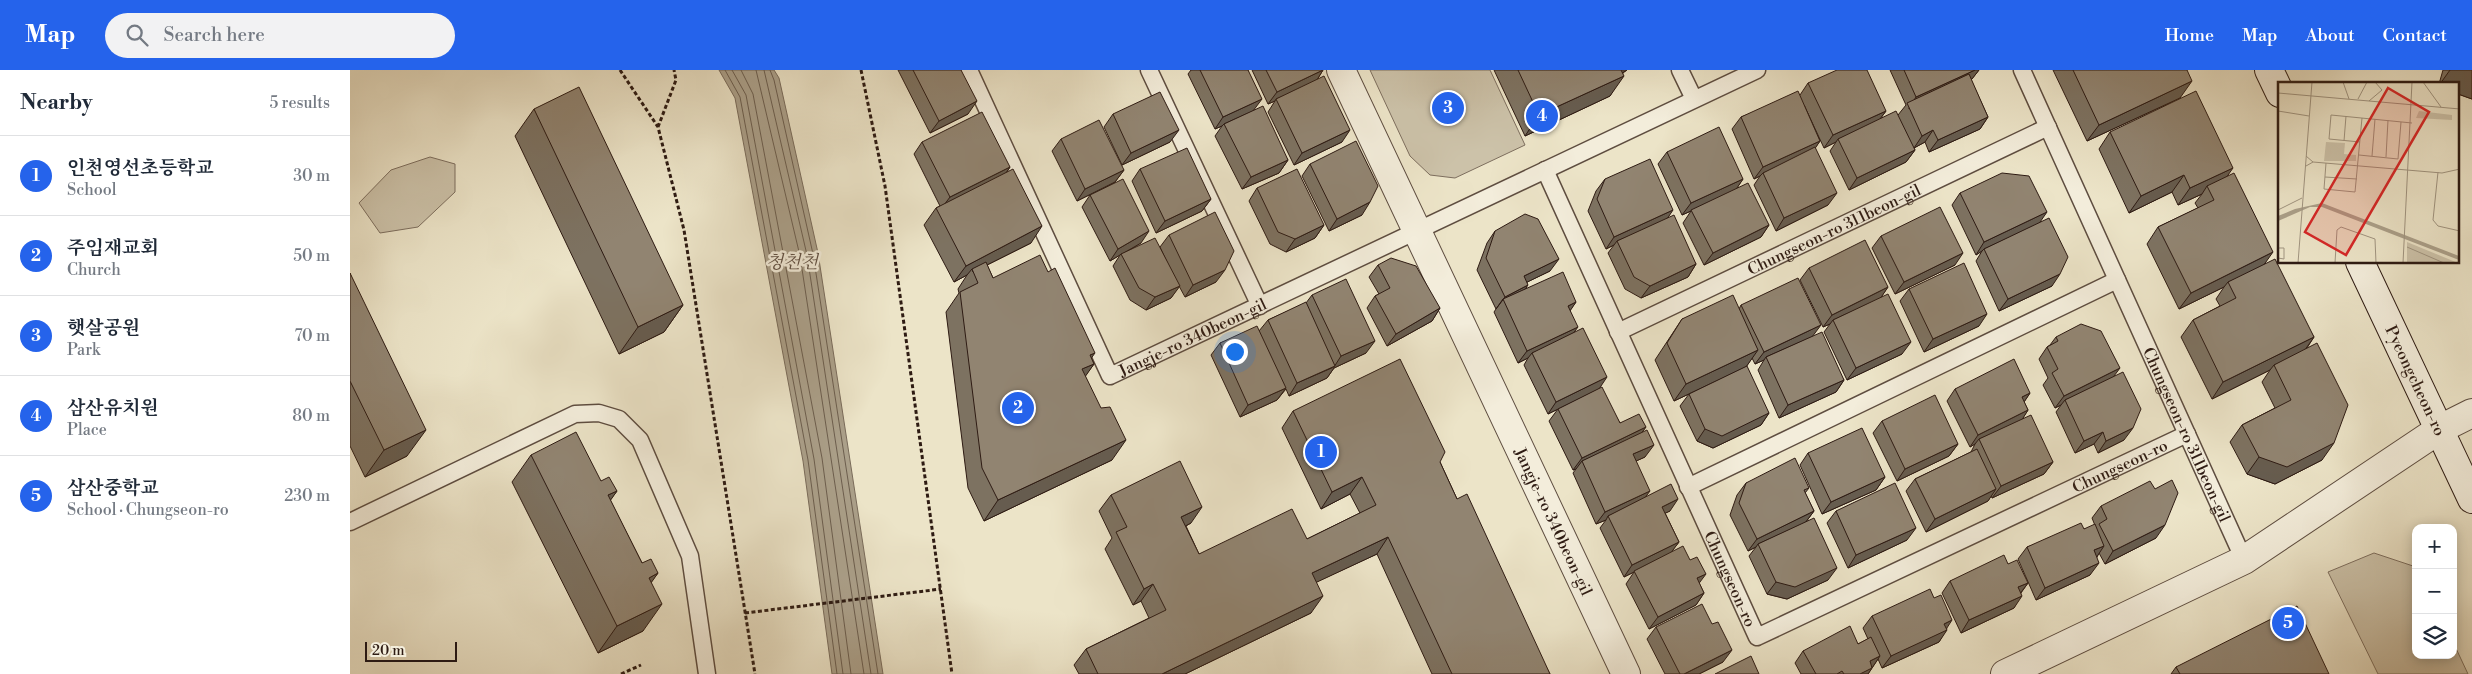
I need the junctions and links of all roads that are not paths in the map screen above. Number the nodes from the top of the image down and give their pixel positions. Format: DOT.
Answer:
graph roads {
  1 [pos="969,70"];
  2 [pos="1149,70"];
  3 [pos="1341,70"];
  4 [pos="1680,70"];
  5 [pos="1757,70"];
  6 [pos="2022,70"];
  7 [pos="2269,70"];
  8 [pos="2278,88"];
  9 [pos="1694,99"];
  10 [pos="2048,127"];
  11 [pos="1545,170"];
  12 [pos="1417,231"];
  13 [pos="2361,264"];
  14 [pos="2117,280"];
  15 [pos="1260,306"];
  16 [pos="1618,332"];
  17 [pos="2472,413"];
  18 [pos="2440,429"];
  19 [pos="2187,434"];
  20 [pos="1688,487"];
  21 [pos="2472,498"];
  22 [pos="350,522"];
  23 [pos="2244,560"];
  24 [pos="706,674"];
  25 [pos="1626,674"];
  26 [pos="2005,674"];
  1 -- 15 [label="lane, Jangje-ro 340beon-gil"];
  2 -- 15 [label="lane"];
  3 -- 12 [label="street, Jangje-ro 340beon-gil"];
  4 -- 9 [label="lane"];
  5 -- 9 [label="lane"];
  6 -- 10 [label="lane, Chungseon-ro 311beon-gil"];
  7 -- 8 [label="street"];
  9 -- 11 [label="lane"];
  10 -- 14 [label="lane, Chungseon-ro 311beon-gil"];
  10 -- 16 [label="lane, Chungseon-ro 311beon-gil"];
  11 -- 12 [label="lane"];
  11 -- 16 [label="lane, Chungseon-ro"];
  12 -- 15 [label="lane, Jangje-ro 340beon-gil"];
  12 -- 25 [label="street, Jangje-ro 340beon-gil"];
  13 -- 18 [label="street, Pyeongcheon-ro"];
  14 -- 19 [label="lane, Chungseon-ro 311beon-gil"];
  14 -- 20 [label="lane"];
  16 -- 20 [label="lane, Chungseon-ro"];
  17 -- 18 [label="street"];
  18 -- 21 [label="street, Pyeongcheon-ro"];
  18 -- 23 [label="street"];
  19 -- 20 [label="lane, Chungseon-ro"];
  19 -- 23 [label="lane, Chungseon-ro 311beon-gil"];
  22 -- 24 [label="lane"];
  23 -- 26 [label="street"];
}
